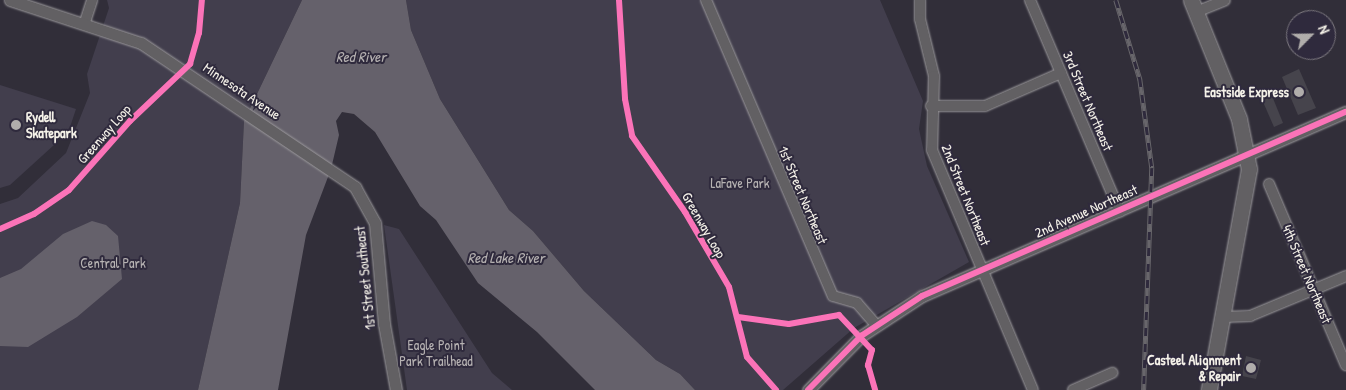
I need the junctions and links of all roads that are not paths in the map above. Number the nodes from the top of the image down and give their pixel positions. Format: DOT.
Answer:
graph roads {
  1 [pos="10,0"];
  2 [pos="92,0"];
  3 [pos="706,0"];
  4 [pos="920,0"];
  5 [pos="1030,0"];
  6 [pos="1225,0"];
  7 [pos="1194,6"];
  8 [pos="85,22"];
  9 [pos="1061,73"];
  10 [pos="931,106"];
  11 [pos="1346,112"];
  12 [pos="1248,153"];
  13 [pos="340,176"];
  14 [pos="1268,184"];
  15 [pos="1120,212"];
  16 [pos="981,270"];
  17 [pos="1346,276"];
  18 [pos="1314,289"];
  19 [pos="1224,317"];
  20 [pos="876,325"];
  21 [pos="1346,365"];
  22 [pos="1112,373"];
  23 [pos="396,390"];
  24 [pos="808,390"];
  25 [pos="1033,390"];
  26 [pos="1073,390"];
  27 [pos="1210,390"];
  1 -- 8 [label="street, Minnesota Avenue"];
  2 -- 8 [label="street"];
  3 -- 20 [label="street, 1st Street Northeast"];
  4 -- 10 [label="street, 2nd Street Northeast"];
  5 -- 9 [label="street, 3rd Street Northeast"];
  6 -- 7 [label="street"];
  7 -- 12 [label="main road"];
  8 -- 13 [label="street, Minnesota Avenue"];
  9 -- 10 [label="street"];
  9 -- 15 [label="street, 3rd Street Northeast"];
  10 -- 16 [label="street, 2nd Street Northeast"];
  11 -- 12 [label="street, 2nd Avenue Northeast"];
  12 -- 15 [label="street, 2nd Avenue Northeast"];
  12 -- 19 [label="main road"];
  13 -- 23 [label="street, 1st Street Southeast"];
  14 -- 18 [label="street, 4th Street Northeast"];
  15 -- 16 [label="street, 2nd Avenue Northeast"];
  16 -- 20 [label="street, 2nd Avenue Northeast"];
  16 -- 25 [label="street, 2nd Street Northeast"];
  17 -- 18 [label="street"];
  18 -- 19 [label="street"];
  18 -- 21 [label="street, 4th Street Northeast"];
  19 -- 27 [label="main road"];
  20 -- 24 [label="street, 2nd Avenue Northeast"];
  22 -- 26 [label="street"];
}
